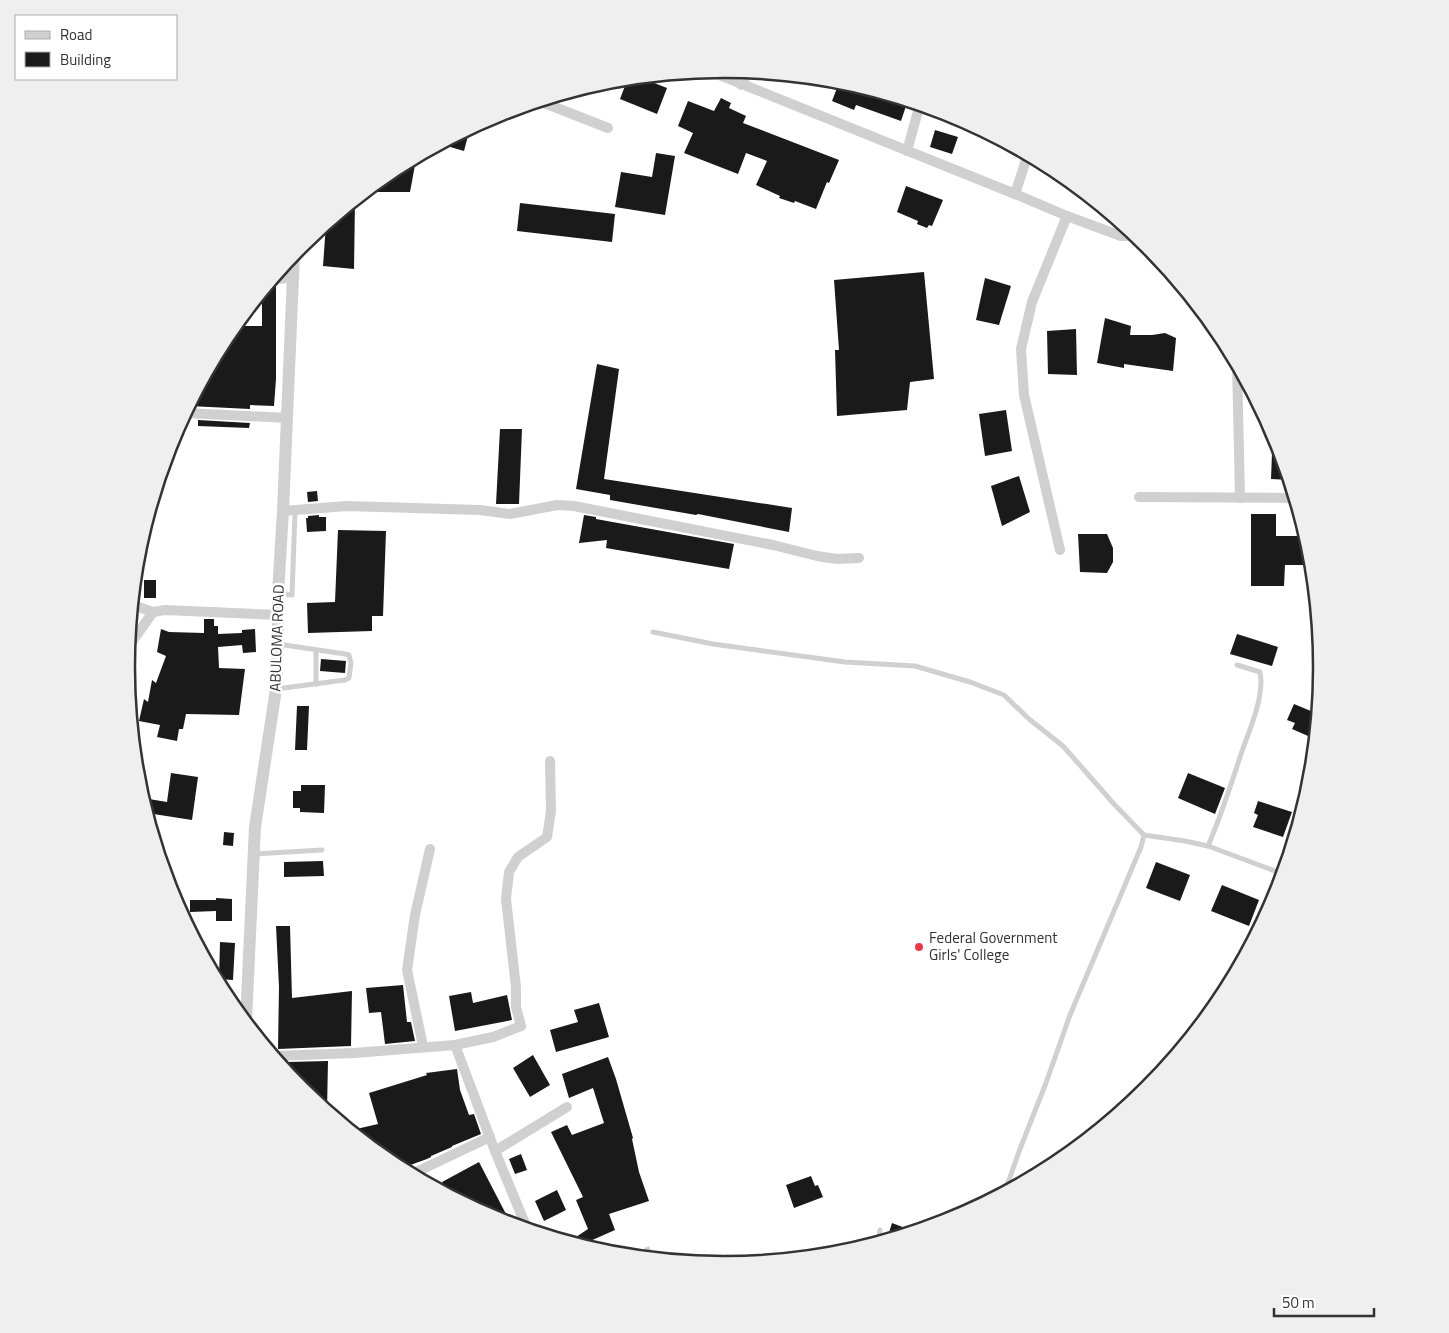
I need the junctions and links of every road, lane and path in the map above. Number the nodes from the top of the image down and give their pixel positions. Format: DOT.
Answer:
graph roads {
  1 [pos="725,78"];
  2 [pos="745,79"];
  3 [pos="741,85"];
  4 [pos="549,105"];
  5 [pos="918,111"];
  6 [pos="608,128"];
  7 [pos="907,151"];
  8 [pos="1026,160"];
  9 [pos="1015,194"];
  10 [pos="1067,216"];
  11 [pos="1126,236"];
  12 [pos="293,266"];
  13 [pos="293,277"];
  14 [pos="281,279"];
  15 [pos="1238,378"];
  16 [pos="192,414"];
  17 [pos="288,418"];
  18 [pos="1139,497"];
  19 [pos="1240,498"];
  20 [pos="1288,498"];
  21 [pos="289,512"];
  22 [pos="1060,550"];
  23 [pos="859,558"];
  24 [pos="139,607"];
  25 [pos="153,612"];
  26 [pos="278,615"];
  27 [pos="654,632"];
  28 [pos="137,635"];
  29 [pos="278,644"];
  30 [pos="316,650"];
  31 [pos="1237,665"];
  32 [pos="316,684"];
  33 [pos="276,689"];
  34 [pos="550,761"];
  35 [pos="1144,835"];
  36 [pos="1208,846"];
  37 [pos="430,849"];
  38 [pos="322,850"];
  39 [pos="254,854"];
  40 [pos="1276,872"];
  41 [pos="247,1010"];
  42 [pos="455,1045"];
  43 [pos="423,1046"];
  44 [pos="283,1056"];
  45 [pos="567,1107"];
  46 [pos="490,1138"];
  47 [pos="495,1151"];
  48 [pos="420,1170"];
  49 [pos="1007,1183"];
  50 [pos="523,1220"];
  51 [pos="880,1230"];
  52 [pos="879,1234"];
  1 -- 3 [label="street"];
  2 -- 3 [label="street"];
  3 -- 7 [label="street"];
  4 -- 6 [label="street"];
  5 -- 7 [label="street"];
  7 -- 9 [label="street"];
  8 -- 9 [label="street"];
  9 -- 10 [label="street"];
  10 -- 11 [label="street"];
  10 -- 22 [label="street"];
  12 -- 13 [label="street, ABULOMA ROAD"];
  13 -- 14 [label="street"];
  13 -- 17 [label="street, ABULOMA ROAD"];
  15 -- 19 [label="street"];
  16 -- 17 [label="street"];
  17 -- 21 [label="street, ABULOMA ROAD"];
  18 -- 19 [label="street"];
  19 -- 20 [label="street"];
  21 -- 23 [label="street"];
  21 -- 26 [label="street, ABULOMA ROAD"];
  24 -- 25 [label="street"];
  25 -- 26 [label="street"];
  25 -- 28 [label="street"];
  26 -- 29 [label="street, ABULOMA ROAD"];
  27 -- 35 [label="lane"];
  29 -- 30 [label="lane"];
  29 -- 33 [label="street, ABULOMA ROAD"];
  30 -- 32 [label="lane"];
  30 -- 32 [label="lane"];
  31 -- 36 [label="lane"];
  32 -- 33 [label="lane"];
  33 -- 39 [label="street, ABULOMA ROAD"];
  34 -- 42 [label="street"];
  35 -- 36 [label="lane"];
  35 -- 49 [label="lane"];
  36 -- 40 [label="lane"];
  37 -- 43 [label="street"];
  38 -- 39 [label="lane"];
  39 -- 41 [label="street, ABULOMA ROAD"];
  42 -- 43 [label="street"];
  42 -- 46 [label="street"];
  43 -- 44 [label="street"];
  45 -- 47 [label="street"];
  46 -- 47 [label="street"];
  46 -- 48 [label="street"];
  47 -- 50 [label="street"];
  51 -- 52 [label="lane"];
}
